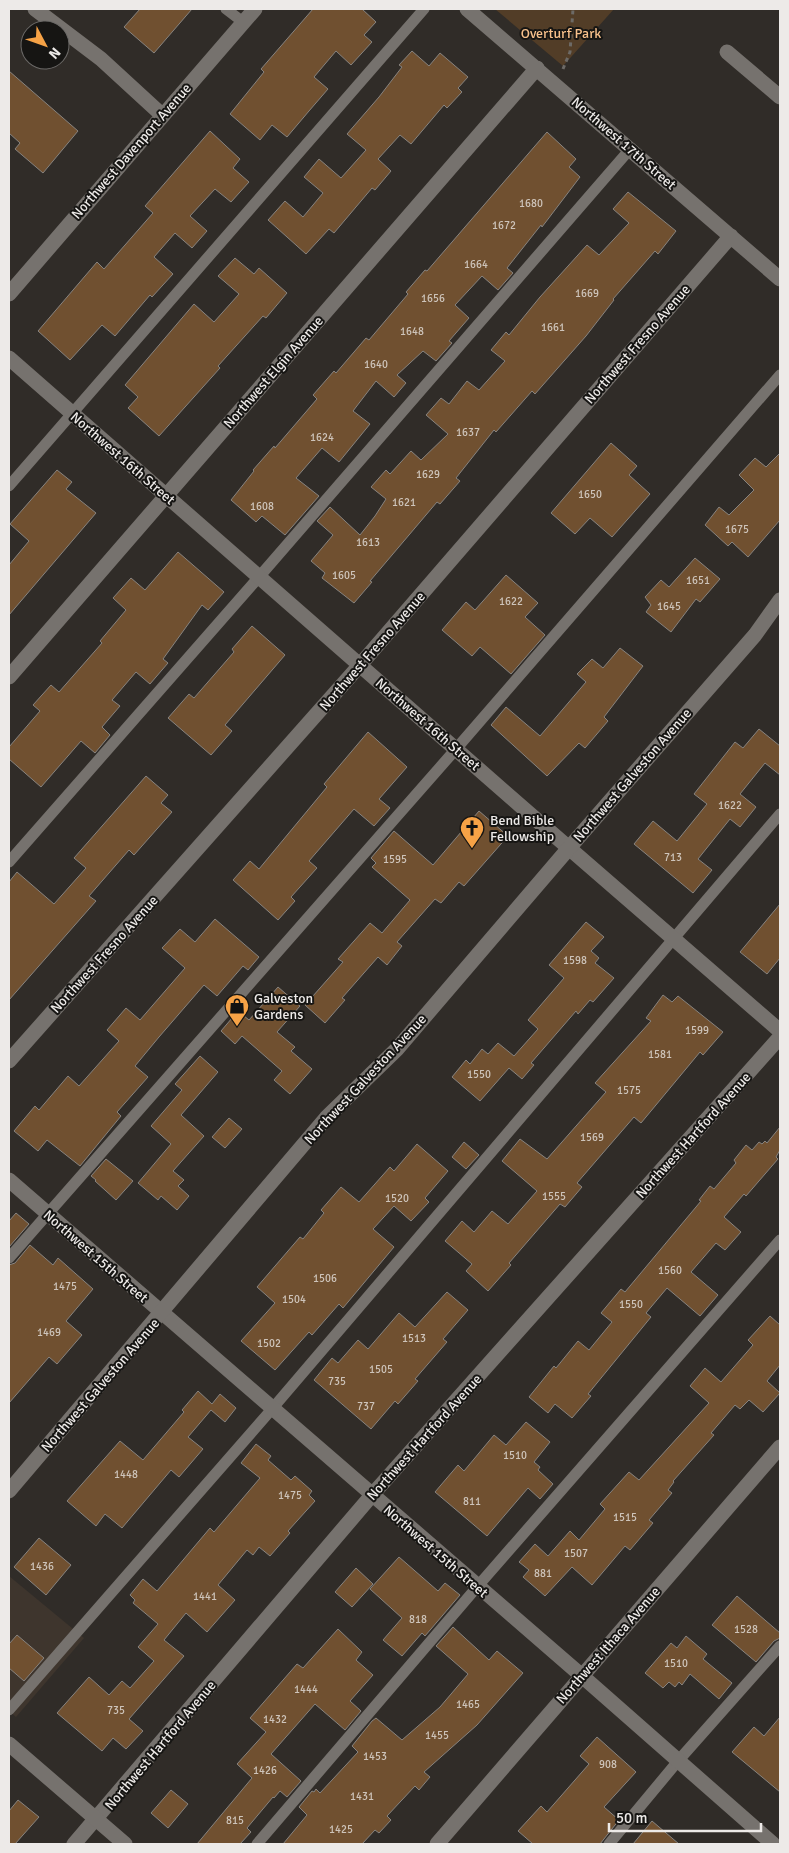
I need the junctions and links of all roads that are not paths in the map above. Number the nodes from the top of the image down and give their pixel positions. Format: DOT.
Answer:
graph roads {
  1 [pos="35,9"];
  2 [pos="226,9"];
  3 [pos="255,9"];
  4 [pos="424,9"];
  5 [pos="467,9"];
  6 [pos="243,22"];
  7 [pos="727,52"];
  8 [pos="537,68"];
  9 [pos="780,97"];
  10 [pos="162,115"];
  11 [pos="631,148"];
  12 [pos="730,236"];
  13 [pos="780,278"];
  14 [pos="9,294"];
  15 [pos="9,358"];
  16 [pos="780,375"];
  17 [pos="72,413"];
  18 [pos="9,486"];
  19 [pos="166,496"];
  20 [pos="260,577"];
  21 [pos="780,600"];
  22 [pos="360,665"];
  23 [pos="9,677"];
  24 [pos="456,749"];
  25 [pos="780,814"];
  26 [pos="569,848"];
  27 [pos="9,862"];
  28 [pos="674,938"];
  29 [pos="780,1030"];
  30 [pos="780,1037"];
  31 [pos="9,1062"];
  32 [pos="9,1180"];
  33 [pos="47,1213"];
  34 [pos="780,1240"];
  35 [pos="9,1258"];
  36 [pos="161,1313"];
  37 [pos="272,1409"];
  38 [pos="780,1447"];
  39 [pos="9,1491"];
  40 [pos="372,1495"];
  41 [pos="477,1587"];
  42 [pos="780,1646"];
  43 [pos="582,1676"];
  44 [pos="9,1710"];
  45 [pos="9,1744"];
  46 [pos="678,1761"];
  47 [pos="96,1820"];
  48 [pos="74,1844"];
  49 [pos="125,1844"];
  50 [pos="257,1844"];
  51 [pos="437,1844"];
  52 [pos="609,1844"];
  53 [pos="773,1844"];
  1 -- 10 [label="street"];
  2 -- 6 [label="lane"];
  3 -- 6 [label="street, Northwest Davenport Avenue"];
  4 -- 17 [label="lane"];
  5 -- 8 [label="street, Northwest 17th Street"];
  6 -- 10 [label="street, Northwest Davenport Avenue"];
  7 -- 9 [label="street"];
  8 -- 11 [label="street, Northwest 17th Street"];
  8 -- 19 [label="street, Northwest Elgin Avenue"];
  10 -- 14 [label="street, Northwest Davenport Avenue"];
  11 -- 12 [label="street, Northwest 17th Street"];
  11 -- 20 [label="lane"];
  12 -- 13 [label="street, Northwest 17th Street"];
  12 -- 22 [label="street, Northwest Fresno Avenue"];
  15 -- 17 [label="street, Northwest 16th Street"];
  16 -- 24 [label="lane"];
  17 -- 18 [label="lane"];
  17 -- 19 [label="street, Northwest 16th Street"];
  19 -- 20 [label="street, Northwest 16th Street"];
  19 -- 23 [label="street, Northwest Elgin Avenue"];
  20 -- 22 [label="street, Northwest 16th Street"];
  20 -- 27 [label="lane"];
  21 -- 26 [label="street, Northwest Galveston Avenue"];
  22 -- 24 [label="street, Northwest 16th Street"];
  22 -- 31 [label="street, Northwest Fresno Avenue"];
  24 -- 26 [label="street, Northwest 16th Street"];
  24 -- 33 [label="lane"];
  25 -- 28 [label="lane"];
  26 -- 28 [label="street, Northwest 16th Street"];
  26 -- 36 [label="street, Northwest Galveston Avenue"];
  28 -- 29 [label="street, Northwest 16th Street"];
  28 -- 37 [label="lane"];
  30 -- 40 [label="street, Northwest Hartford Avenue"];
  32 -- 33 [label="street, Northwest 15th Street"];
  33 -- 35 [label="lane"];
  33 -- 36 [label="street, Northwest 15th Street"];
  34 -- 41 [label="lane"];
  36 -- 37 [label="street, Northwest 15th Street"];
  36 -- 39 [label="street, Northwest Galveston Avenue"];
  37 -- 40 [label="street, Northwest 15th Street"];
  37 -- 44 [label="lane"];
  38 -- 43 [label="street, Northwest Ithaca Avenue"];
  40 -- 41 [label="street, Northwest 15th Street"];
  40 -- 47 [label="street, Northwest Hartford Avenue"];
  41 -- 43 [label="street, Northwest 15th Street"];
  41 -- 50 [label="lane"];
  42 -- 46 [label="lane"];
  43 -- 46 [label="street, Northwest 15th Street"];
  43 -- 51 [label="street, Northwest Ithaca Avenue"];
  45 -- 47 [label="street"];
  46 -- 52 [label="lane"];
  46 -- 53 [label="street, Northwest 15th Street"];
  47 -- 48 [label="street, Northwest Hartford Avenue"];
  47 -- 49 [label="street"];
}
